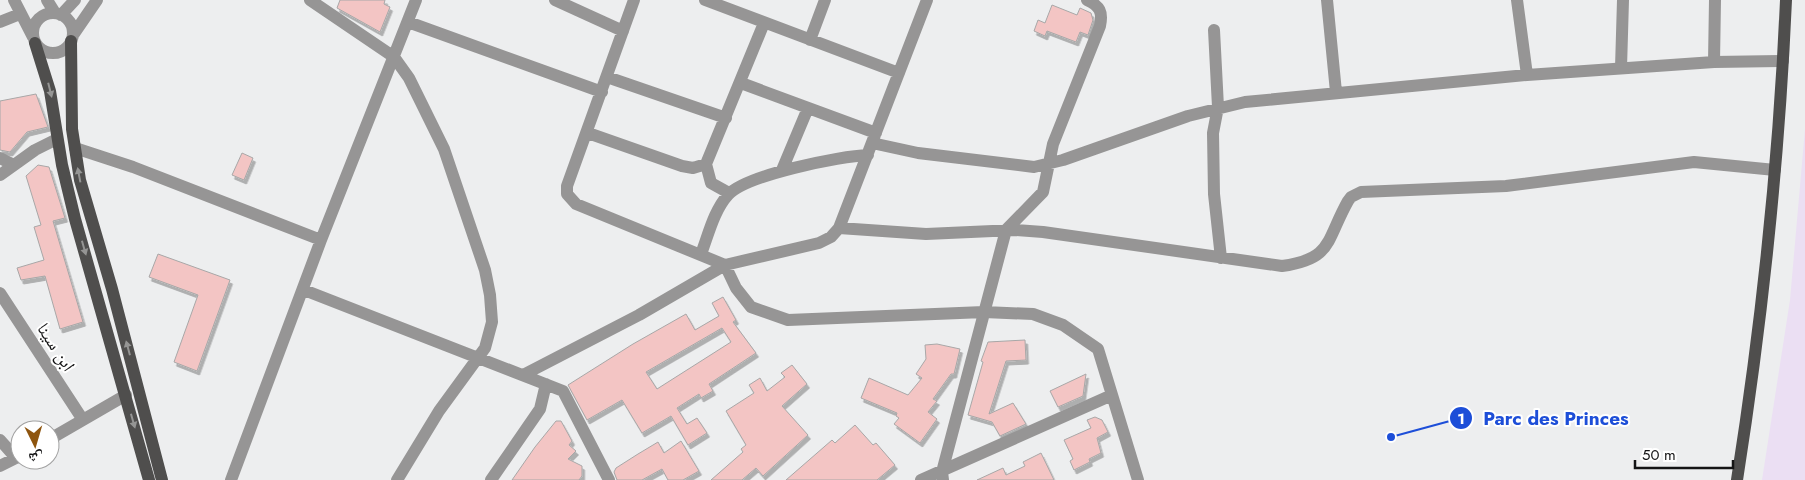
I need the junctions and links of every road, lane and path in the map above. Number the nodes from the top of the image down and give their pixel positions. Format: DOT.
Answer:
graph roads {
  1 [pos="14,0"];
  2 [pos="47,0"];
  3 [pos="54,0"];
  4 [pos="76,0"];
  5 [pos="97,0"];
  6 [pos="310,0"];
  7 [pos="416,0"];
  8 [pos="555,0"];
  9 [pos="634,0"];
  10 [pos="705,0"];
  11 [pos="826,0"];
  12 [pos="1087,0"];
  13 [pos="1331,0"];
  14 [pos="1517,0"];
  15 [pos="1623,0"];
  16 [pos="1715,0"];
  17 [pos="1786,0"];
  18 [pos="922,1"];
  19 [pos="20,14"];
  20 [pos="58,14"];
  21 [pos="0,22"];
  22 [pos="408,22"];
  23 [pos="764,23"];
  24 [pos="1214,30"];
  25 [pos="623,31"];
  26 [pos="72,38"];
  27 [pos="34,40"];
  28 [pos="810,40"];
  29 [pos="394,57"];
  30 [pos="1714,62"];
  31 [pos="1783,62"];
  32 [pos="1621,68"];
  33 [pos="899,73"];
  34 [pos="1526,75"];
  35 [pos="607,77"];
  36 [pos="740,83"];
  37 [pos="602,92"];
  38 [pos="1336,92"];
  39 [pos="808,108"];
  40 [pos="1218,108"];
  41 [pos="726,118"];
  42 [pos="588,134"];
  43 [pos="874,138"];
  44 [pos="57,139"];
  45 [pos="75,148"];
  46 [pos="868,155"];
  47 [pos="0,158"];
  48 [pos="12,164"];
  49 [pos="706,164"];
  50 [pos="1048,164"];
  51 [pos="782,170"];
  52 [pos="1775,170"];
  53 [pos="0,175"];
  54 [pos="729,193"];
  55 [pos="839,228"];
  56 [pos="1006,230"];
  57 [pos="321,240"];
  58 [pos="701,254"];
  59 [pos="1221,258"];
  60 [pos="725,266"];
  61 [pos="304,290"];
  62 [pos="0,293"];
  63 [pos="984,312"];
  64 [pos="478,358"];
  65 [pos="524,375"];
  66 [pos="546,384"];
  67 [pos="126,395"];
  68 [pos="1112,395"];
  69 [pos="83,420"];
  70 [pos="60,433"];
  71 [pos="0,440"];
  72 [pos="10,449"];
  73 [pos="942,476"];
  74 [pos="149,480"];
  75 [pos="162,480"];
  76 [pos="231,480"];
  77 [pos="397,480"];
  78 [pos="491,480"];
  79 [pos="609,480"];
  80 [pos="921,480"];
  81 [pos="1138,480"];
  82 [pos="1737,480"];
  1 -- 19 [label="street"];
  2 -- 20 [label="street"];
  3 -- 20 [label="street"];
  4 -- 20 [label="street"];
  5 -- 26 [label="street"];
  6 -- 29 [label="street"];
  7 -- 22 [label="street"];
  8 -- 25 [label="street"];
  9 -- 25 [label="street"];
  10 -- 23 [label="street"];
  11 -- 28 [label="street"];
  12 -- 50 [label="street"];
  13 -- 38 [label="street"];
  14 -- 34 [label="street"];
  15 -- 32 [label="street"];
  16 -- 30 [label="street"];
  17 -- 31 [label="main road"];
  18 -- 33 [label="street"];
  19 -- 21 [label="street"];
  19 -- 27 [label="street"];
  20 -- 26 [label="street"];
  20 -- 27 [label="street"];
  22 -- 29 [label="street"];
  22 -- 37 [label="street"];
  23 -- 28 [label="street"];
  23 -- 36 [label="street"];
  24 -- 40 [label="street"];
  25 -- 35 [label="street"];
  26 -- 27 [label="street"];
  26 -- 45 [label="main road"];
  27 -- 44 [label="main road, one-way"];
  28 -- 33 [label="street"];
  29 -- 57 [label="street"];
  29 -- 64 [label="street"];
  30 -- 31 [label="street"];
  30 -- 32 [label="street"];
  31 -- 52 [label="main road"];
  32 -- 34 [label="street"];
  33 -- 43 [label="street"];
  34 -- 38 [label="street"];
  35 -- 37 [label="street"];
  35 -- 41 [label="street"];
  36 -- 39 [label="street"];
  36 -- 41 [label="street"];
  37 -- 42 [label="street"];
  38 -- 40 [label="street"];
  39 -- 43 [label="street"];
  39 -- 51 [label="street"];
  40 -- 50 [label="street"];
  40 -- 59 [label="street"];
  41 -- 49 [label="street"];
  42 -- 49 [label="street"];
  42 -- 58 [label="street"];
  43 -- 46 [label="street"];
  43 -- 50 [label="street"];
  44 -- 48 [label="street"];
  44 -- 67 [label="main road, one-way"];
  45 -- 57 [label="street"];
  75 -- 45 [label="main road, one-way"];
  46 -- 51 [label="street"];
  46 -- 55 [label="street"];
  47 -- 48 [label="street"];
  48 -- 53 [label="street"];
  49 -- 54 [label="street"];
  50 -- 56 [label="street"];
  51 -- 54 [label="street"];
  52 -- 59 [label="street"];
  52 -- 82 [label="main road"];
  54 -- 58 [label="street"];
  55 -- 56 [label="street"];
  55 -- 60 [label="street"];
  56 -- 59 [label="street"];
  56 -- 63 [label="street"];
  57 -- 61 [label="street"];
  58 -- 60 [label="street"];
  60 -- 63 [label="street"];
  60 -- 65 [label="street"];
  61 -- 64 [label="street"];
  61 -- 76 [label="street"];
  62 -- 69 [label="street, ابن سينا"];
  63 -- 68 [label="street"];
  63 -- 73 [label="street"];
  64 -- 65 [label="street"];
  64 -- 77 [label="street"];
  65 -- 66 [label="street"];
  66 -- 78 [label="street"];
  66 -- 79 [label="street"];
  67 -- 69 [label="street"];
  67 -- 74 [label="main road, one-way"];
  68 -- 73 [label="street"];
  68 -- 81 [label="street"];
  69 -- 70 [label="street"];
  71 -- 72 [label="street"];
  73 -- 80 [label="street"];
}
